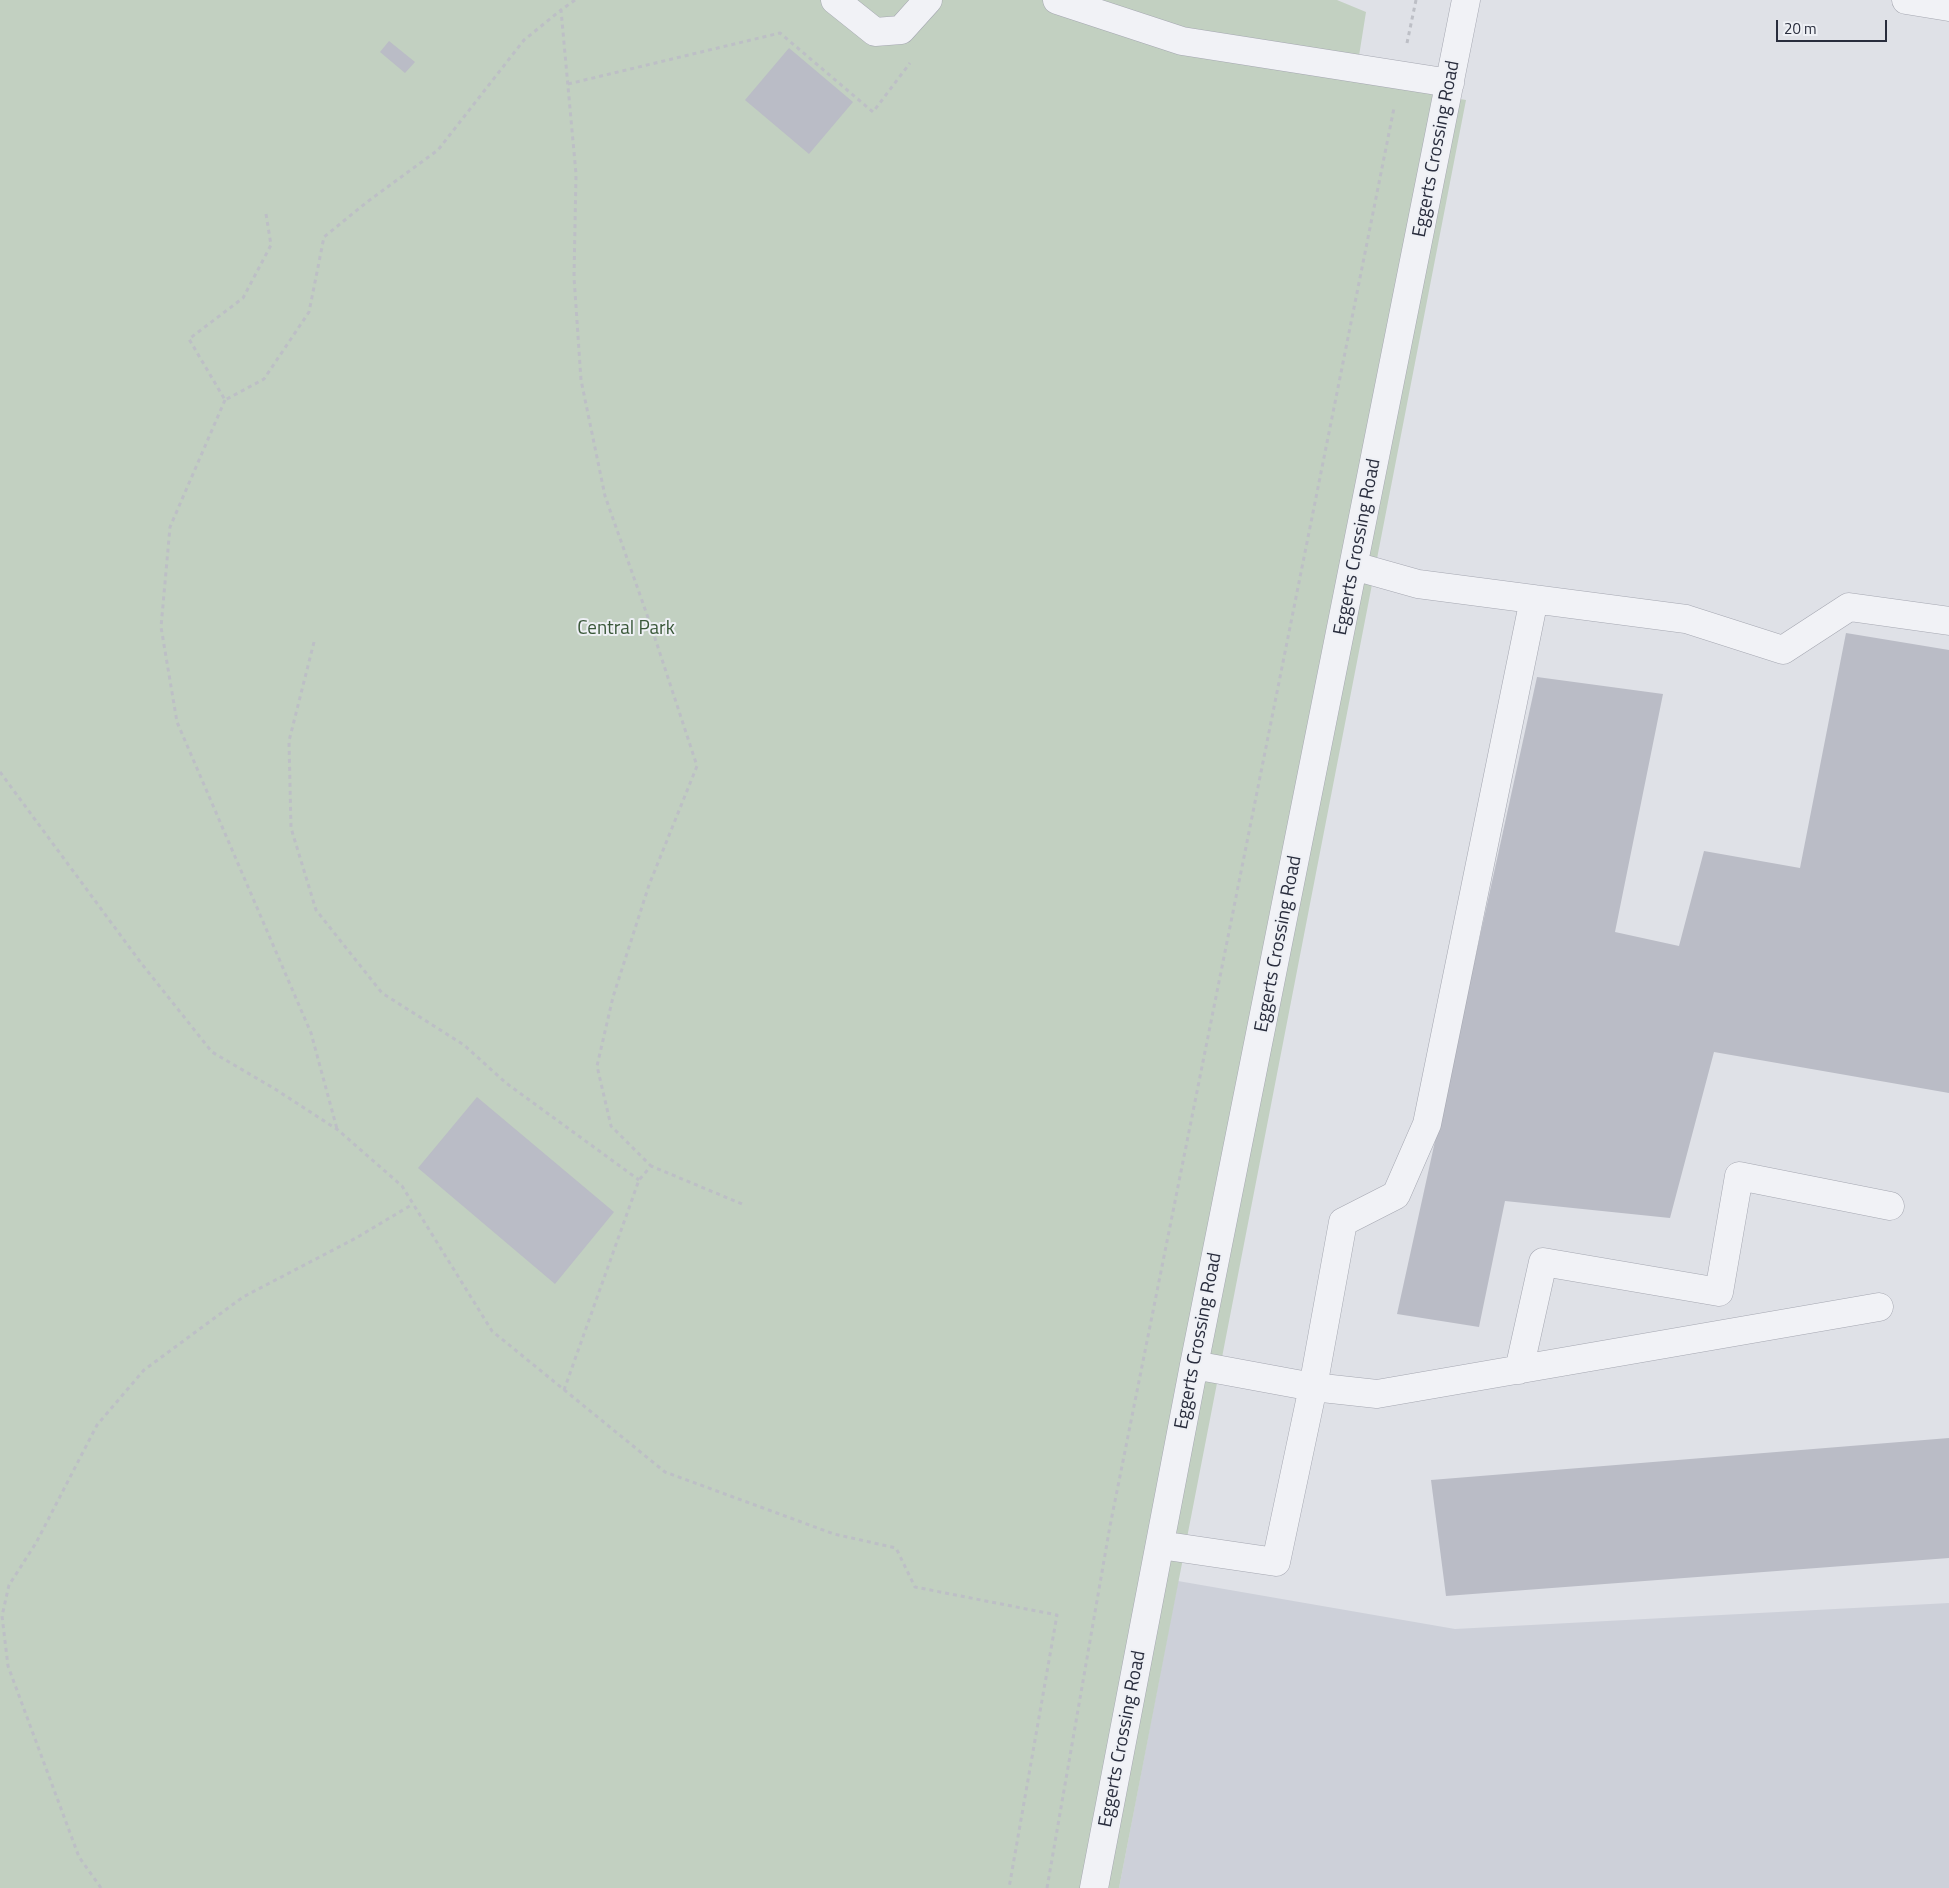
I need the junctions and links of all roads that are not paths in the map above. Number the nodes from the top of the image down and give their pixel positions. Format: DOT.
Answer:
graph roads {
  1 [pos="835,0"];
  2 [pos="928,0"];
  3 [pos="1057,0"];
  4 [pos="1466,0"];
  5 [pos="1906,0"];
  6 [pos="1949,7"];
  7 [pos="1450,83"];
  8 [pos="1354,566"];
  9 [pos="1534,599"];
  10 [pos="1949,621"];
  11 [pos="1890,1206"];
  12 [pos="1879,1308"];
  13 [pos="1194,1365"];
  14 [pos="1519,1370"];
  15 [pos="1313,1387"];
  16 [pos="1160,1545"];
  17 [pos="1094,1888"];
  1 -- 2 [label="street"];
  3 -- 7 [label="street"];
  4 -- 7 [label="street, Eggerts Crossing Road"];
  5 -- 6 [label="street"];
  7 -- 8 [label="street, Eggerts Crossing Road"];
  8 -- 9 [label="street"];
  8 -- 13 [label="street, Eggerts Crossing Road"];
  9 -- 10 [label="street"];
  9 -- 15 [label="street"];
  11 -- 14 [label="street"];
  12 -- 14 [label="street"];
  13 -- 15 [label="street"];
  13 -- 16 [label="street, Eggerts Crossing Road"];
  14 -- 15 [label="street"];
  15 -- 16 [label="street"];
  16 -- 17 [label="street, Eggerts Crossing Road"];
}
